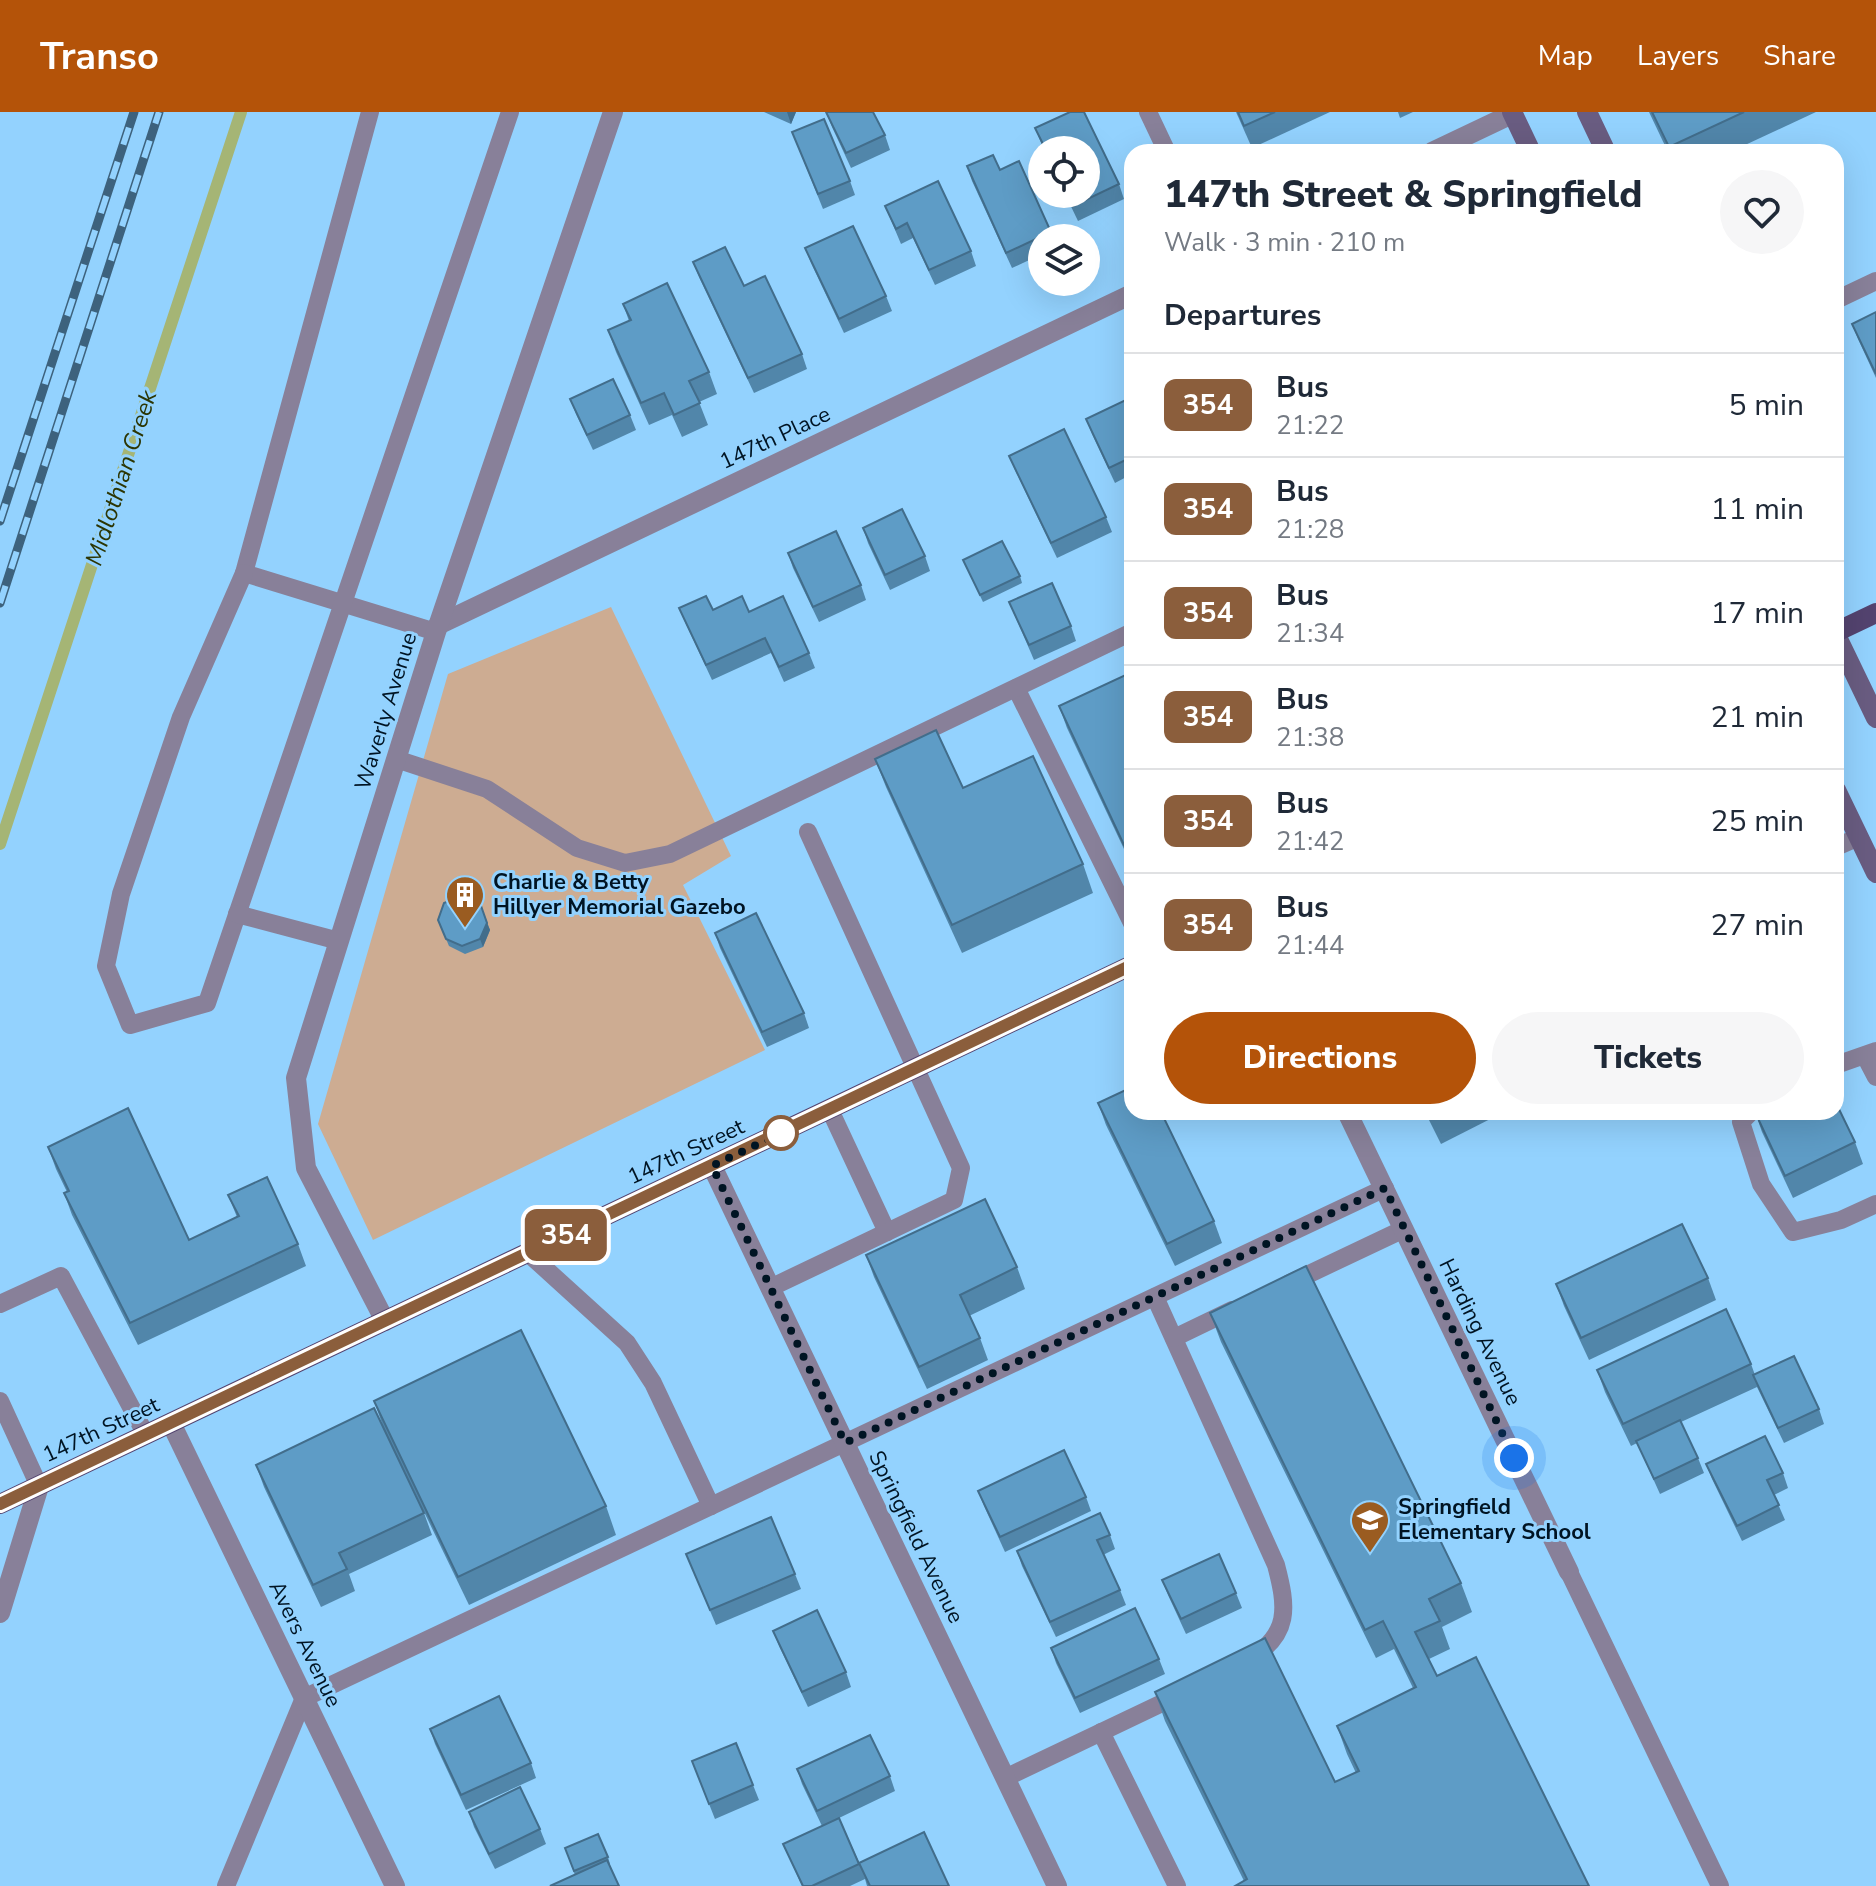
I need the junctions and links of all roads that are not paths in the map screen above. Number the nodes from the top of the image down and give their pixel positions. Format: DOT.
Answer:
graph roads {
  1 [pos="370,112"];
  2 [pos="510,112"];
  3 [pos="613,112"];
  4 [pos="1148,112"];
  5 [pos="1587,112"];
  6 [pos="1512,113"];
  7 [pos="1163,144"];
  8 [pos="1448,144"];
  9 [pos="1527,144"];
  10 [pos="1602,144"];
  11 [pos="1876,281"];
  12 [pos="1844,296"];
  13 [pos="1124,298"];
  14 [pos="244,573"];
  15 [pos="345,604"];
  16 [pos="1876,613"];
  17 [pos="437,628"];
  18 [pos="1844,630"];
  19 [pos="1124,636"];
  20 [pos="1844,651"];
  21 [pos="1016,688"];
  22 [pos="1876,718"];
  23 [pos="396,759"];
  24 [pos="1844,806"];
  25 [pos="808,832"];
  26 [pos="1859,837"];
  27 [pos="1844,844"];
  28 [pos="1876,873"];
  29 [pos="1124,907"];
  30 [pos="237,914"];
  31 [pos="339,941"];
  32 [pos="1124,969"];
  33 [pos="1870,1054"];
  34 [pos="1844,1062"];
  35 [pos="915,1069"];
  36 [pos="1876,1077"];
  37 [pos="830,1110"];
  38 [pos="1351,1120"];
  39 [pos="1743,1120"];
  40 [pos="712,1166"];
  41 [pos="1385,1188"];
  42 [pos="1876,1204"];
  43 [pos="1404,1229"];
  44 [pos="887,1232"];
  45 [pos="528,1253"];
  46 [pos="770,1288"];
  47 [pos="1274,1290"];
  48 [pos="1155,1297"];
  49 [pos="0,1304"];
  50 [pos="1246,1304"];
  51 [pos="385,1321"];
  52 [pos="1174,1338"];
  53 [pos="0,1401"];
  54 [pos="171,1423"];
  55 [pos="146,1435"];
  56 [pos="845,1443"];
  57 [pos="39,1486"];
  58 [pos="0,1504"];
  59 [pos="711,1506"];
  60 [pos="1569,1572"];
  61 [pos="0,1613"];
  62 [pos="1235,1668"];
  63 [pos="1196,1687"];
  64 [pos="304,1698"];
  65 [pos="1101,1732"];
  66 [pos="1005,1778"];
  67 [pos="226,1886"];
  68 [pos="395,1886"];
  69 [pos="1057,1886"];
  70 [pos="1177,1886"];
  71 [pos="1720,1886"];
  1 -- 14 [label="lane"];
  2 -- 15 [label="lane"];
  3 -- 17 [label="street, Waverly Avenue"];
  4 -- 7 [label="lane"];
  5 -- 10 [label="main road"];
  6 -- 8 [label="street"];
  6 -- 9 [label="main road"];
  11 -- 12 [label="lane"];
  13 -- 17 [label="street, 147th Place"];
  14 -- 15 [label="lane"];
  14 -- 30 [label="lane"];
  15 -- 17 [label="lane"];
  15 -- 30 [label="lane"];
  16 -- 18 [label="main road"];
  17 -- 23 [label="street, Waverly Avenue"];
  19 -- 21 [label="lane"];
  20 -- 22 [label="main road"];
  21 -- 23 [label="lane"];
  21 -- 29 [label="lane"];
  23 -- 31 [label="street, Waverly Avenue"];
  24 -- 26 [label="main road"];
  25 -- 35 [label="lane"];
  26 -- 27 [label="lane"];
  26 -- 28 [label="main road"];
  30 -- 31 [label="lane"];
  31 -- 51 [label="street, Waverly Avenue"];
  32 -- 35 [label="main road, 147th Street"];
  33 -- 34 [label="lane"];
  33 -- 36 [label="lane"];
  35 -- 37 [label="main road, 147th Street"];
  35 -- 44 [label="lane"];
  37 -- 40 [label="main road, 147th Street"];
  37 -- 44 [label="lane"];
  38 -- 41 [label="street, Harding Avenue"];
  39 -- 42 [label="lane"];
  40 -- 45 [label="main road, 147th Street"];
  40 -- 46 [label="street, Springfield Avenue"];
  41 -- 43 [label="street, Harding Avenue"];
  41 -- 48 [label="lane"];
  43 -- 47 [label="lane"];
  43 -- 60 [label="street, Harding Avenue"];
  44 -- 46 [label="lane"];
  45 -- 51 [label="main road, 147th Street"];
  45 -- 59 [label="lane"];
  46 -- 56 [label="street, Springfield Avenue"];
  48 -- 52 [label="lane"];
  48 -- 56 [label="lane"];
  49 -- 55 [label="lane"];
  50 -- 52 [label="lane"];
  51 -- 54 [label="main road, 147th Street"];
  52 -- 62 [label="lane"];
  53 -- 57 [label="lane"];
  54 -- 55 [label="main road, 147th Street"];
  54 -- 64 [label="street, Avers Avenue"];
  55 -- 57 [label="main road, 147th Street"];
  56 -- 59 [label="lane"];
  56 -- 66 [label="street, Springfield Avenue"];
  57 -- 58 [label="main road, 147th Street"];
  57 -- 61 [label="street"];
  59 -- 64 [label="lane"];
  60 -- 71 [label="lane"];
  63 -- 65 [label="lane"];
  64 -- 67 [label="lane"];
  64 -- 68 [label="street, Avers Avenue"];
  65 -- 66 [label="lane"];
  65 -- 70 [label="lane"];
  66 -- 69 [label="street, Springfield Avenue"];
}
